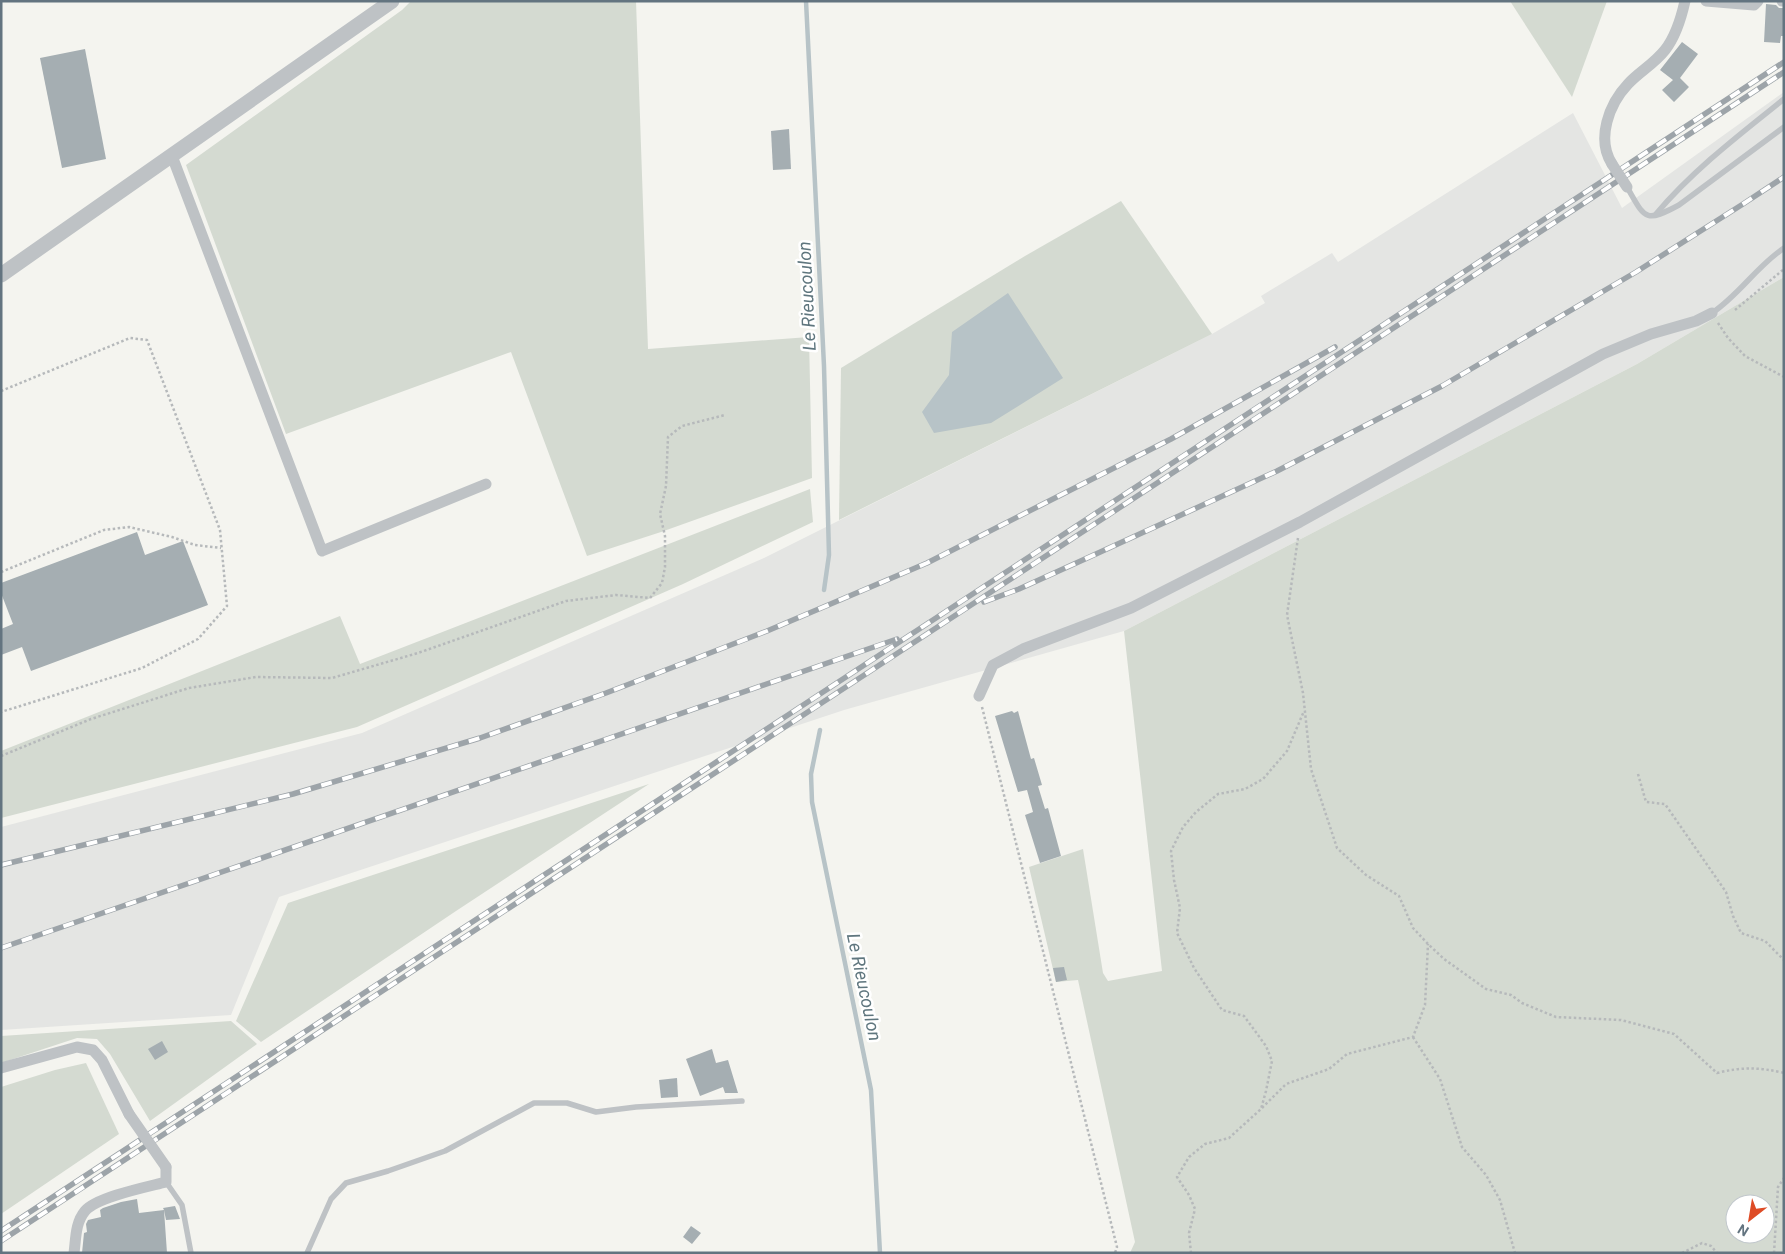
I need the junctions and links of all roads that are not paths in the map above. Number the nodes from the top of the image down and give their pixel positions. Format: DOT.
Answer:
graph roads {
  1 [pos="392,1"];
  2 [pos="1685,1"];
  3 [pos="1706,1"];
  4 [pos="1758,1"];
  5 [pos="1784,99"];
  6 [pos="1784,127"];
  7 [pos="172,156"];
  8 [pos="1627,186"];
  9 [pos="1655,216"];
  10 [pos="1784,248"];
  11 [pos="1,275"];
  12 [pos="1712,313"];
  13 [pos="486,484"];
  14 [pos="979,696"];
  15 [pos="1,1068"];
  16 [pos="742,1101"];
  17 [pos="166,1182"];
  18 [pos="74,1253"];
  19 [pos="191,1253"];
  20 [pos="307,1253"];
  1 -- 7 [label="street"];
  2 -- 8 [label="street, bridge"];
  3 -- 4 [label="street"];
  5 -- 9 [label="lane"];
  6 -- 9 [label="lane"];
  7 -- 11 [label="street"];
  7 -- 13 [label="street"];
  8 -- 9 [label="lane"];
  10 -- 12 [label="lane"];
  12 -- 14 [label="street"];
  15 -- 17 [label="street, bridge"];
  16 -- 20 [label="lane"];
  17 -- 18 [label="street"];
  17 -- 19 [label="lane"];
}
